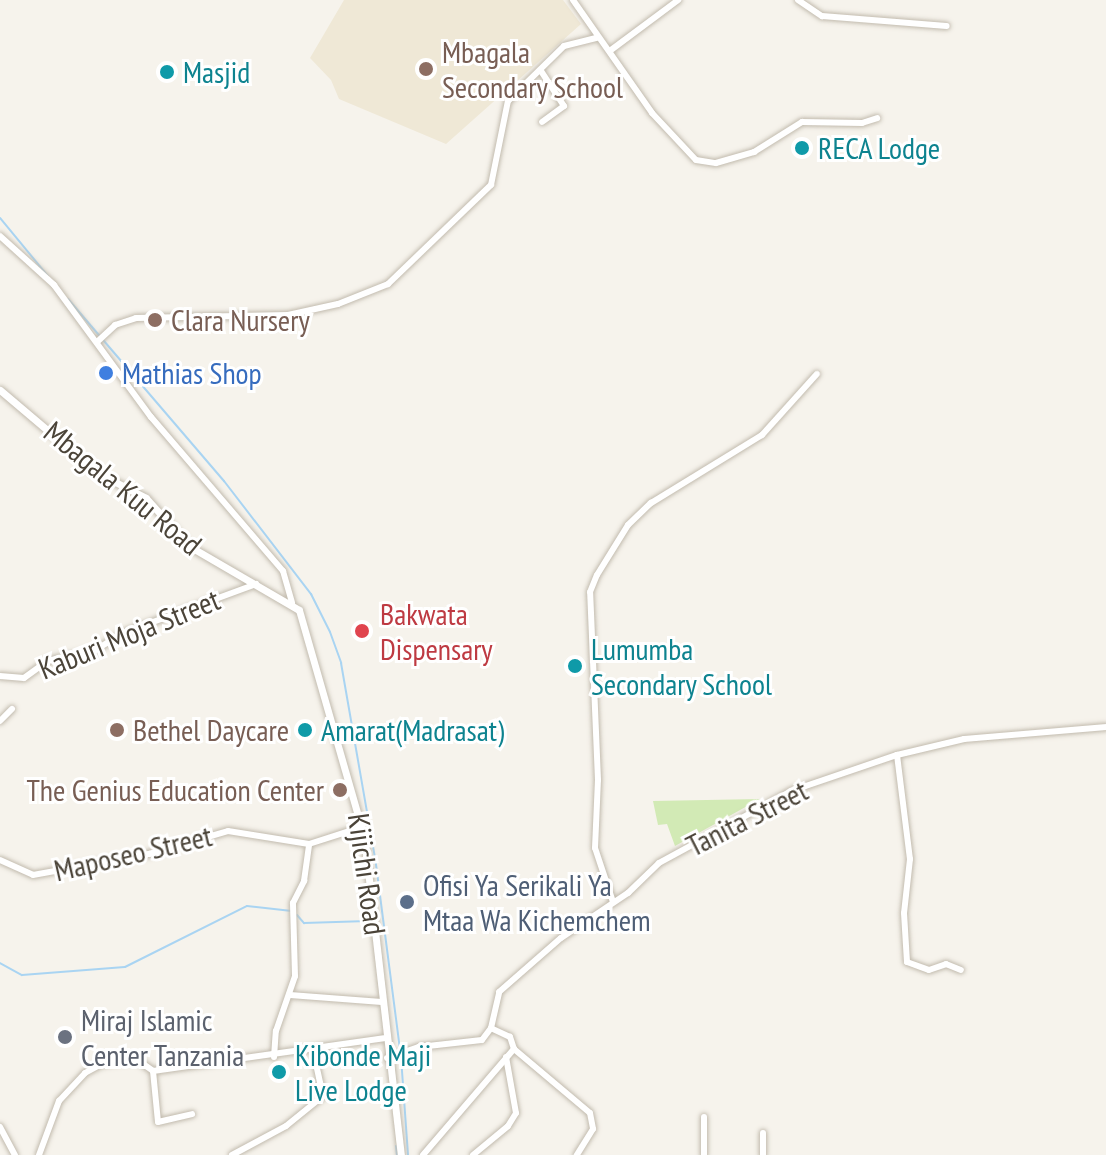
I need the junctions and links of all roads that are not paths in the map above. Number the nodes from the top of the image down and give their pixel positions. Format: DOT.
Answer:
graph roads {
  1 [pos="573,0"];
  2 [pos="678,0"];
  3 [pos="798,0"];
  4 [pos="947,26"];
  5 [pos="597,38"];
  6 [pos="611,50"];
  7 [pos="541,71"];
  8 [pos="877,118"];
  9 [pos="542,122"];
  10 [pos="0,236"];
  11 [pos="97,342"];
  12 [pos="817,374"];
  13 [pos="0,390"];
  14 [pos="258,584"];
  15 [pos="292,603"];
  16 [pos="0,676"];
  17 [pos="12,709"];
  18 [pos="0,721"];
  19 [pos="1106,727"];
  20 [pos="897,755"];
  21 [pos="362,827"];
  22 [pos="309,844"];
  23 [pos="0,860"];
  24 [pos="613,902"];
  25 [pos="961,970"];
  26 [pos="290,995"];
  27 [pos="382,1002"];
  28 [pos="491,1028"];
  29 [pos="384,1038"];
  30 [pos="514,1049"];
  31 [pos="313,1050"];
  32 [pos="274,1057"];
  33 [pos="506,1057"];
  34 [pos="387,1058"];
  35 [pos="153,1071"];
  36 [pos="192,1114"];
  37 [pos="704,1117"];
  38 [pos="0,1127"];
  39 [pos="763,1133"];
  40 [pos="15,1155"];
  41 [pos="39,1155"];
  42 [pos="232,1155"];
  43 [pos="401,1155"];
  44 [pos="423,1155"];
  45 [pos="473,1155"];
  46 [pos="577,1155"];
  47 [pos="704,1155"];
  48 [pos="763,1155"];
  1 -- 5 [label="street"];
  2 -- 6 [label="street"];
  3 -- 4 [label="street"];
  5 -- 6 [label="street"];
  5 -- 7 [label="street"];
  6 -- 8 [label="street"];
  7 -- 9 [label="street"];
  7 -- 11 [label="street"];
  10 -- 11 [label="street"];
  11 -- 15 [label="street"];
  12 -- 24 [label="street"];
  13 -- 14 [label="street, Mbagala Kuu Road"];
  14 -- 15 [label="street, Mbagala Kuu Road"];
  14 -- 16 [label="street, Kaburi Moja Street"];
  15 -- 21 [label="street, Kijichi Road"];
  17 -- 18 [label="street"];
  19 -- 20 [label="street, Tanita Street"];
  20 -- 24 [label="street, Tanita Street"];
  20 -- 25 [label="street"];
  21 -- 22 [label="street, Maposeo Street"];
  21 -- 27 [label="street, Kijichi Road"];
  22 -- 23 [label="street, Maposeo Street"];
  22 -- 26 [label="street"];
  24 -- 28 [label="street, Tanita Street"];
  26 -- 27 [label="street"];
  26 -- 32 [label="street"];
  27 -- 29 [label="street, Kijichi Road"];
  28 -- 30 [label="street"];
  28 -- 34 [label="street"];
  29 -- 31 [label="street"];
  29 -- 34 [label="street, Kijichi Road"];
  30 -- 33 [label="street"];
  30 -- 46 [label="street"];
  31 -- 32 [label="street"];
  31 -- 42 [label="street"];
  32 -- 35 [label="street"];
  33 -- 44 [label="street"];
  33 -- 45 [label="street"];
  34 -- 43 [label="street, Kijichi Road"];
  35 -- 36 [label="street"];
  35 -- 41 [label="street"];
  37 -- 47 [label="street"];
  38 -- 40 [label="street"];
  39 -- 48 [label="street"];
}
